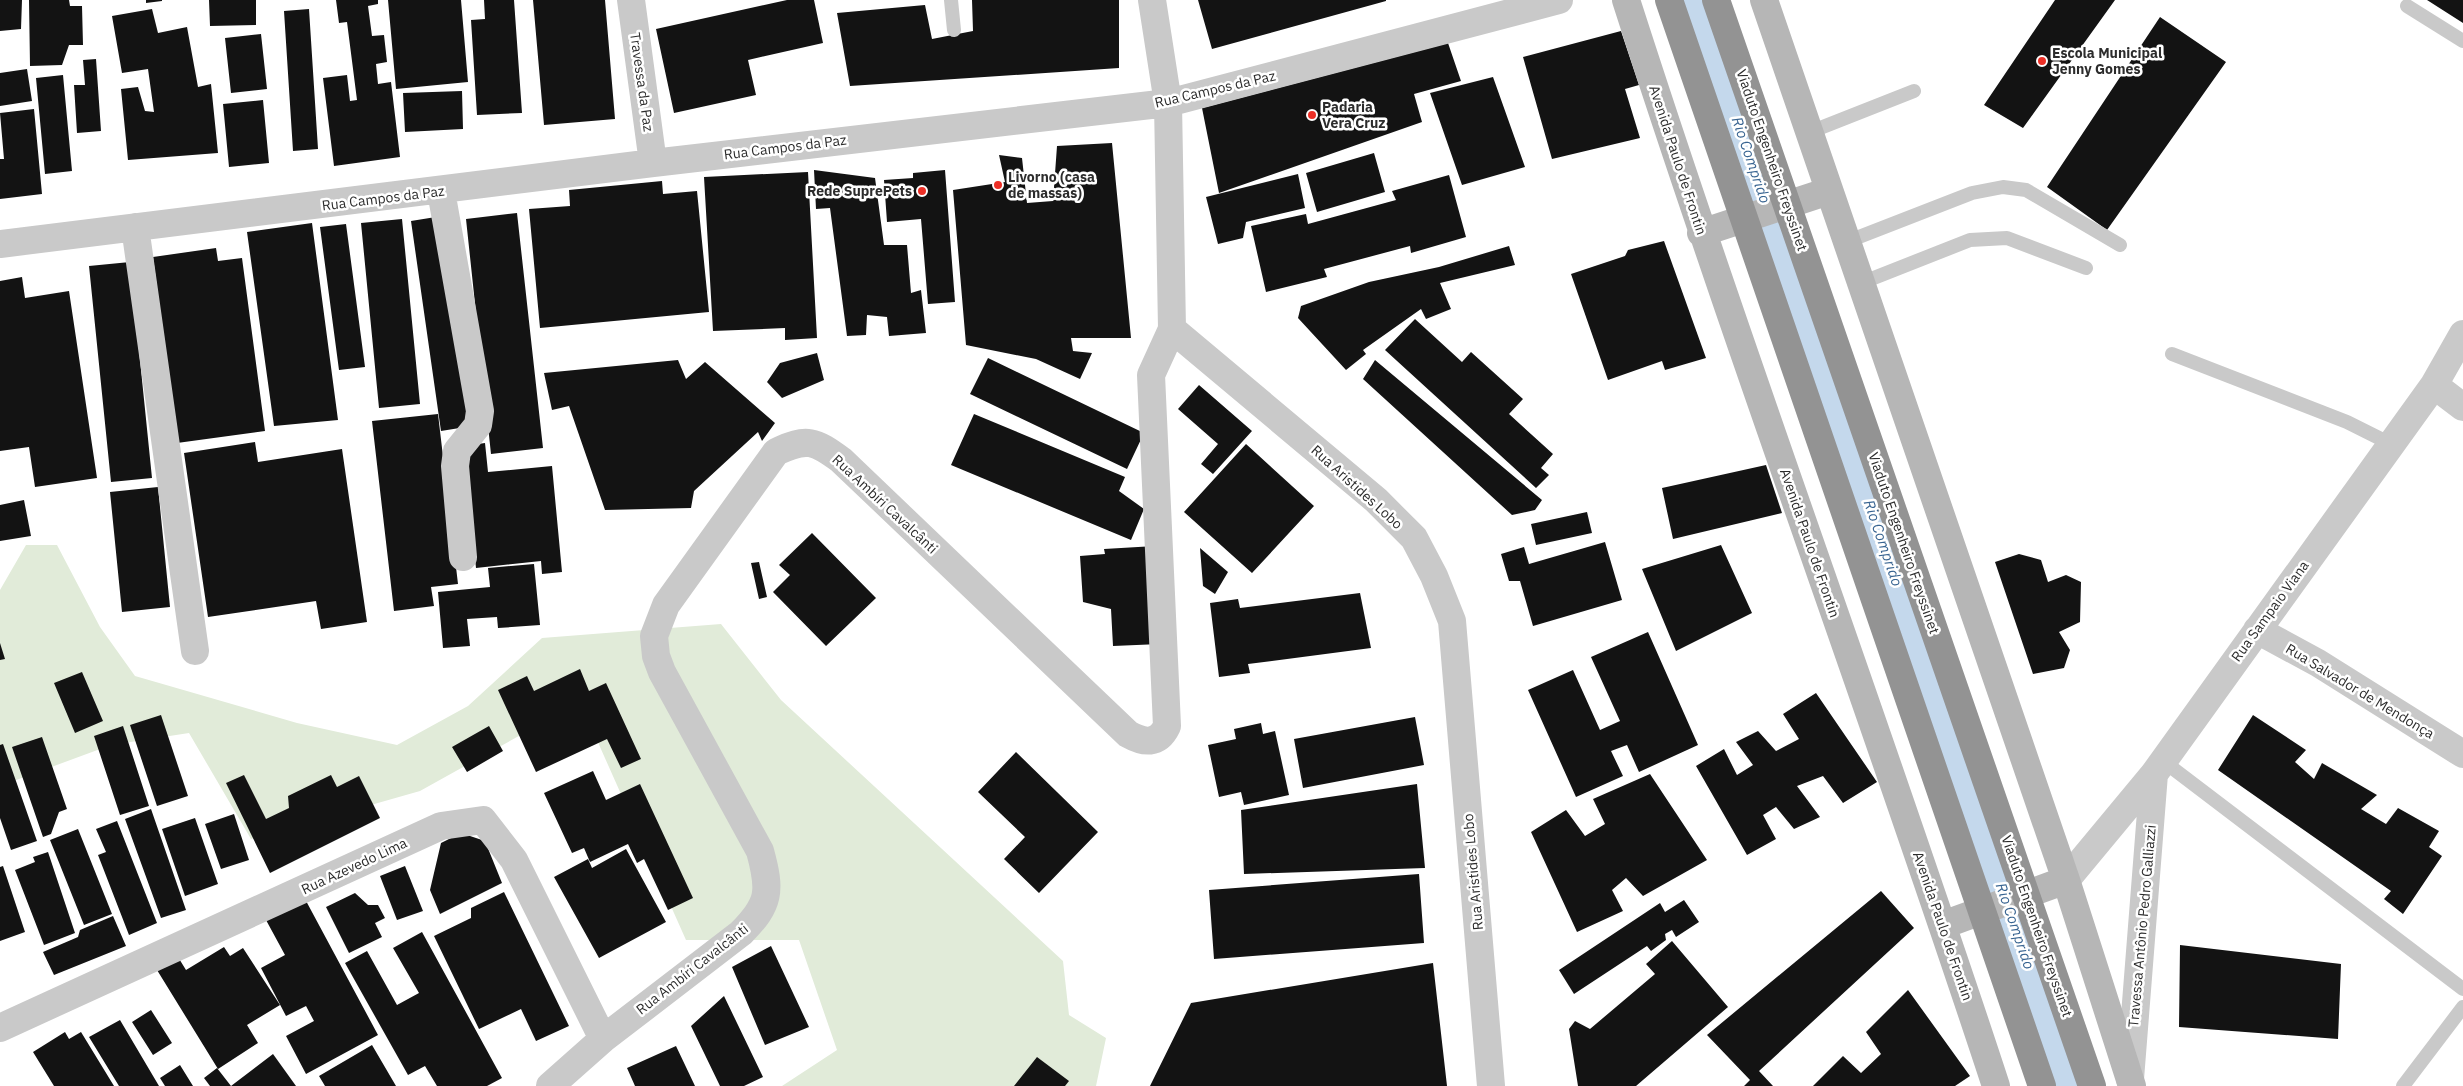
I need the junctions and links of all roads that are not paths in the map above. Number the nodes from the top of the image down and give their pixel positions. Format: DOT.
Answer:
graph roads {
  1 [pos="631,0"];
  2 [pos="951,0"];
  3 [pos="1152,0"];
  4 [pos="1560,0"];
  5 [pos="1626,0"];
  6 [pos="1669,0"];
  7 [pos="1716,0"];
  8 [pos="1764,0"];
  9 [pos="2407,6"];
  10 [pos="954,30"];
  11 [pos="2463,41"];
  12 [pos="1914,91"];
  13 [pos="1168,103"];
  14 [pos="1810,132"];
  15 [pos="652,163"];
  16 [pos="441,191"];
  17 [pos="1829,191"];
  18 [pos="135,228"];
  19 [pos="1701,233"];
  20 [pos="1846,242"];
  21 [pos="0,244"];
  22 [pos="2120,245"];
  23 [pos="2086,268"];
  24 [pos="1861,283"];
  25 [pos="1172,330"];
  26 [pos="2463,334"];
  27 [pos="2172,354"];
  28 [pos="2434,385"];
  29 [pos="2463,407"];
  30 [pos="2390,444"];
  31 [pos="464,556"];
  32 [pos="2257,630"];
  33 [pos="195,651"];
  34 [pos="2463,754"];
  35 [pos="2159,767"];
  36 [pos="2066,880"];
  37 [pos="1943,925"];
  38 [pos="2463,989"];
  39 [pos="2463,1007"];
  40 [pos="0,1028"];
  41 [pos="603,1039"];
  42 [pos="2131,1083"];
  43 [pos="550,1086"];
  44 [pos="1491,1086"];
  45 [pos="1996,1086"];
  46 [pos="2042,1086"];
  47 [pos="2092,1086"];
  48 [pos="2403,1086"];
  1 -- 15 [label="street, Travessa da Paz"];
  2 -- 10 [label="lane"];
  3 -- 13 [label="street"];
  4 -- 13 [label="street, Rua Campos da Paz"];
  5 -- 19 [label="main road, Avenida Paulo de Frontin"];
  6 -- 46 [label="highway, bridge"];
  7 -- 47 [label="highway, Viaduto Engenheiro Freyssinet, bridge"];
  8 -- 14 [label="main road"];
  9 -- 11 [label="lane"];
  12 -- 14 [label="lane"];
  13 -- 15 [label="street, Rua Campos da Paz"];
  13 -- 25 [label="street"];
  14 -- 17 [label="main road"];
  15 -- 16 [label="street, Rua Campos da Paz"];
  16 -- 18 [label="street, Rua Campos da Paz"];
  16 -- 31 [label="street"];
  17 -- 19 [label="main road, bridge"];
  17 -- 20 [label="main road"];
  18 -- 21 [label="street, Rua Campos da Paz"];
  18 -- 33 [label="street"];
  19 -- 37 [label="main road, Avenida Paulo de Frontin"];
  20 -- 22 [label="lane"];
  20 -- 24 [label="main road"];
  23 -- 24 [label="lane"];
  24 -- 36 [label="main road"];
  25 -- 41 [label="street, Rua Ambíri Cavalcânti"];
  25 -- 44 [label="street, Rua Aristides Lobo"];
  26 -- 28 [label="street, Rua Sampaio Viana"];
  27 -- 30 [label="lane"];
  28 -- 29 [label="street"];
  28 -- 30 [label="street, Rua Sampaio Viana"];
  30 -- 32 [label="street, Rua Sampaio Viana"];
  32 -- 34 [label="street, Rua Salvador de Mendonça"];
  32 -- 35 [label="street, Rua Sampaio Viana"];
  35 -- 36 [label="street, Rua Sampaio Viana"];
  35 -- 38 [label="lane"];
  35 -- 42 [label="street, Travessa Antônio Pedro Galliazzi"];
  36 -- 37 [label="main road, bridge"];
  36 -- 42 [label="main road"];
  37 -- 45 [label="main road, Avenida Paulo de Frontin"];
  39 -- 48 [label="lane"];
  40 -- 41 [label="street, Rua Azevedo Lima"];
  41 -- 43 [label="street, Rua Ambíri Cavalcânti"];
}
